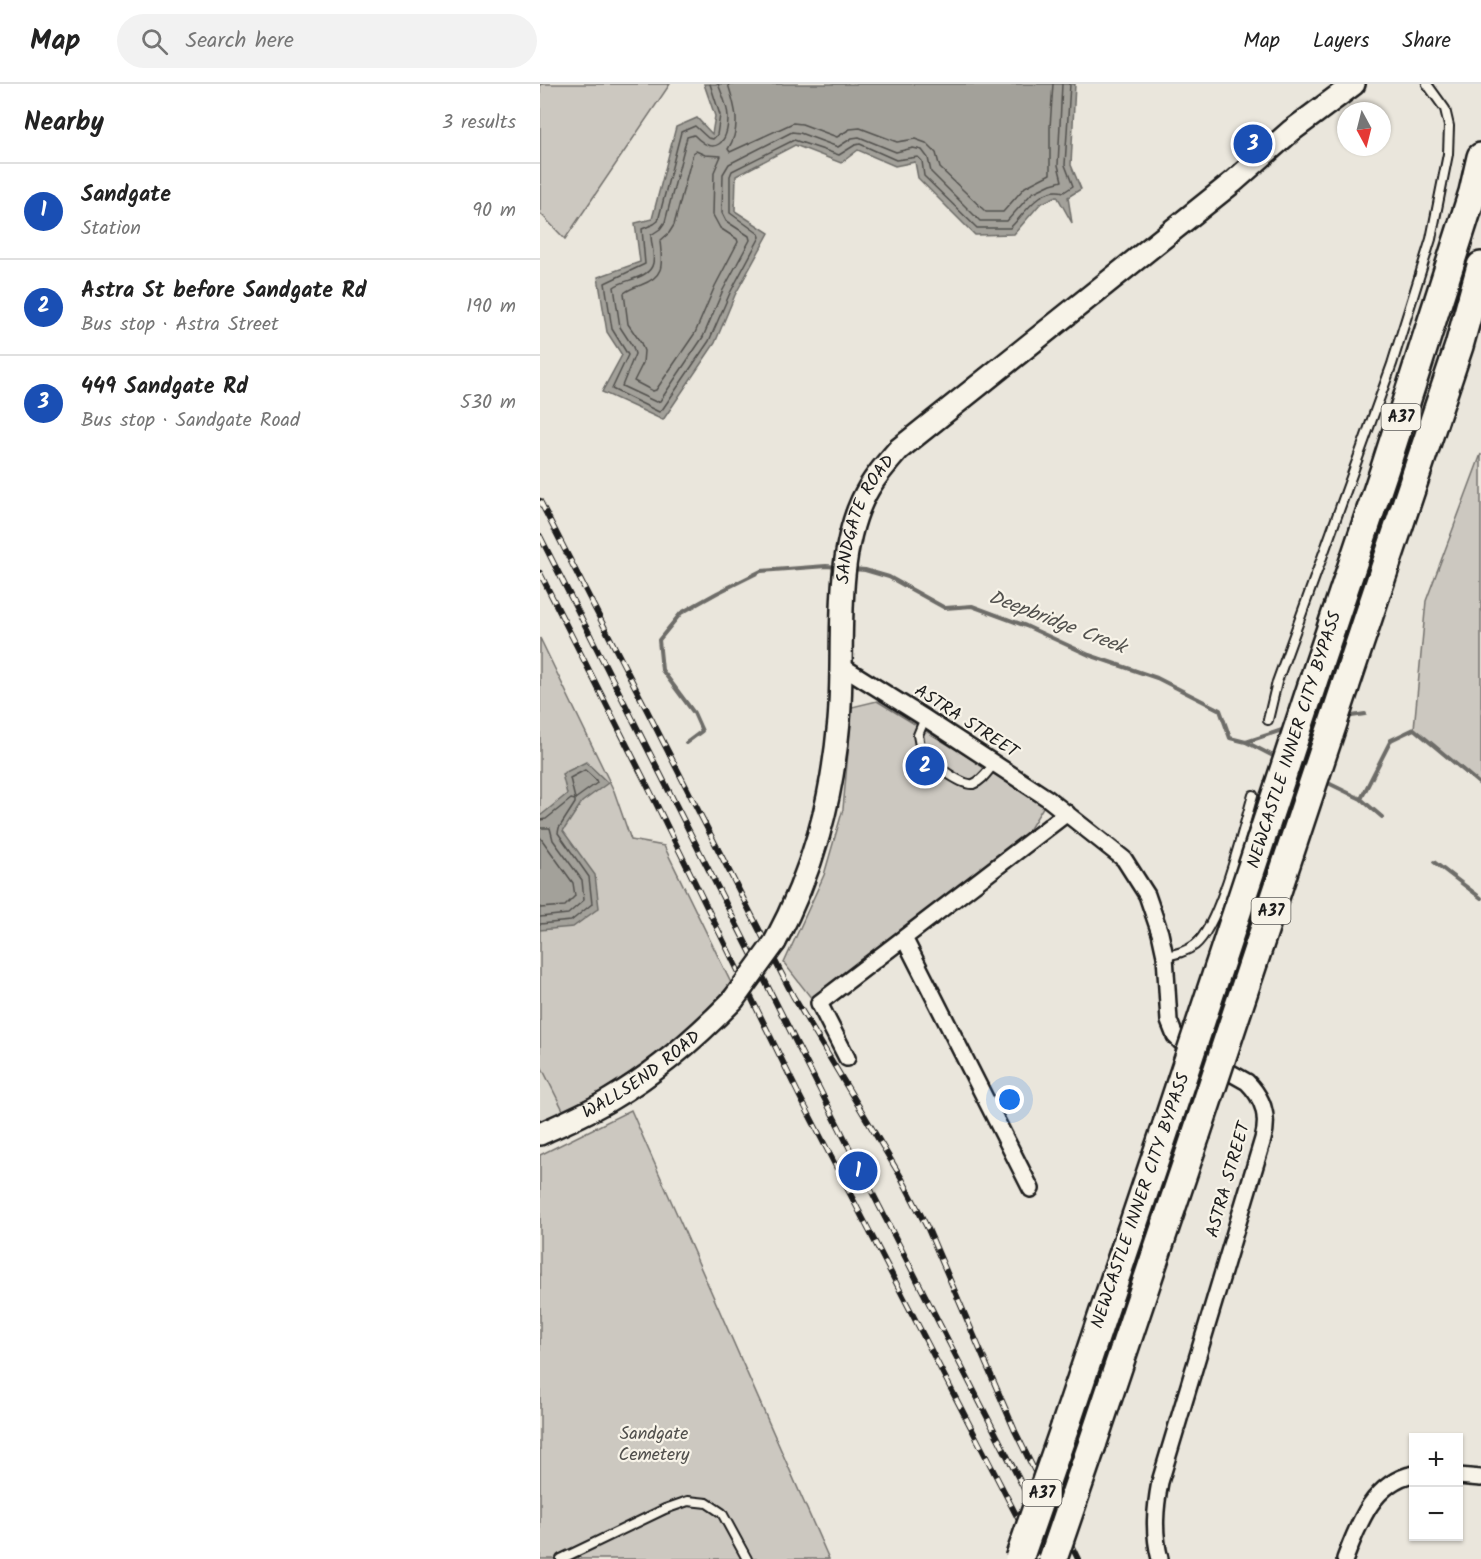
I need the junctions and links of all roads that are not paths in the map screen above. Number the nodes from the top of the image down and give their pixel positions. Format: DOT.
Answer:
graph roads {
  1 [pos="1354,84"];
  2 [pos="1368,84"];
  3 [pos="1427,84"];
  4 [pos="1481,157"];
  5 [pos="1233,182"];
  6 [pos="1481,266"];
  7 [pos="1481,299"];
  8 [pos="1459,346"];
  9 [pos="842,666"];
  10 [pos="925,718"];
  11 [pos="1268,720"];
  12 [pos="994,764"];
  13 [pos="1253,795"];
  14 [pos="1067,813"];
  15 [pos="904,938"];
  16 [pos="1165,956"];
  17 [pos="733,1000"];
  18 [pos="847,1058"];
  19 [pos="540,1134"];
  20 [pos="1031,1189"];
  21 [pos="1409,1476"];
  22 [pos="1463,1476"];
  23 [pos="1481,1478"];
  24 [pos="561,1559"];
  25 [pos="747,1559"];
  26 [pos="1019,1559"];
  27 [pos="1053,1559"];
  28 [pos="1160,1559"];
  29 [pos="1345,1559"];
  1 -- 5 [label="main road, SANDGATE ROAD"];
  2 -- 5 [label="main road, SANDGATE ROAD"];
  3 -- 11 [label="lane"];
  4 -- 26 [label="highway, NEWCASTLE INNER CITY BYPASS / A37, bridge"];
  5 -- 9 [label="main road, SANDGATE ROAD"];
  6 -- 8 [label="highway, NEWCASTLE INNER CITY BYPASS / A37"];
  7 -- 8 [label="highway"];
  8 -- 27 [label="highway, NEWCASTLE INNER CITY BYPASS / A37, bridge"];
  9 -- 10 [label="street, ASTRA STREET"];
  9 -- 17 [label="main road, SANDGATE ROAD, bridge"];
  10 -- 12 [label="street, ASTRA STREET"];
  10 -- 12 [label="lane"];
  12 -- 14 [label="street, ASTRA STREET"];
  13 -- 16 [label="lane"];
  14 -- 15 [label="street"];
  14 -- 16 [label="street, ASTRA STREET"];
  15 -- 18 [label="street"];
  15 -- 20 [label="street"];
  16 -- 28 [label="street, ASTRA STREET"];
  17 -- 19 [label="main road, WALLSEND ROAD"];
  21 -- 29 [label="street"];
  22 -- 23 [label="street"];
  24 -- 25 [label="lane"];
}
